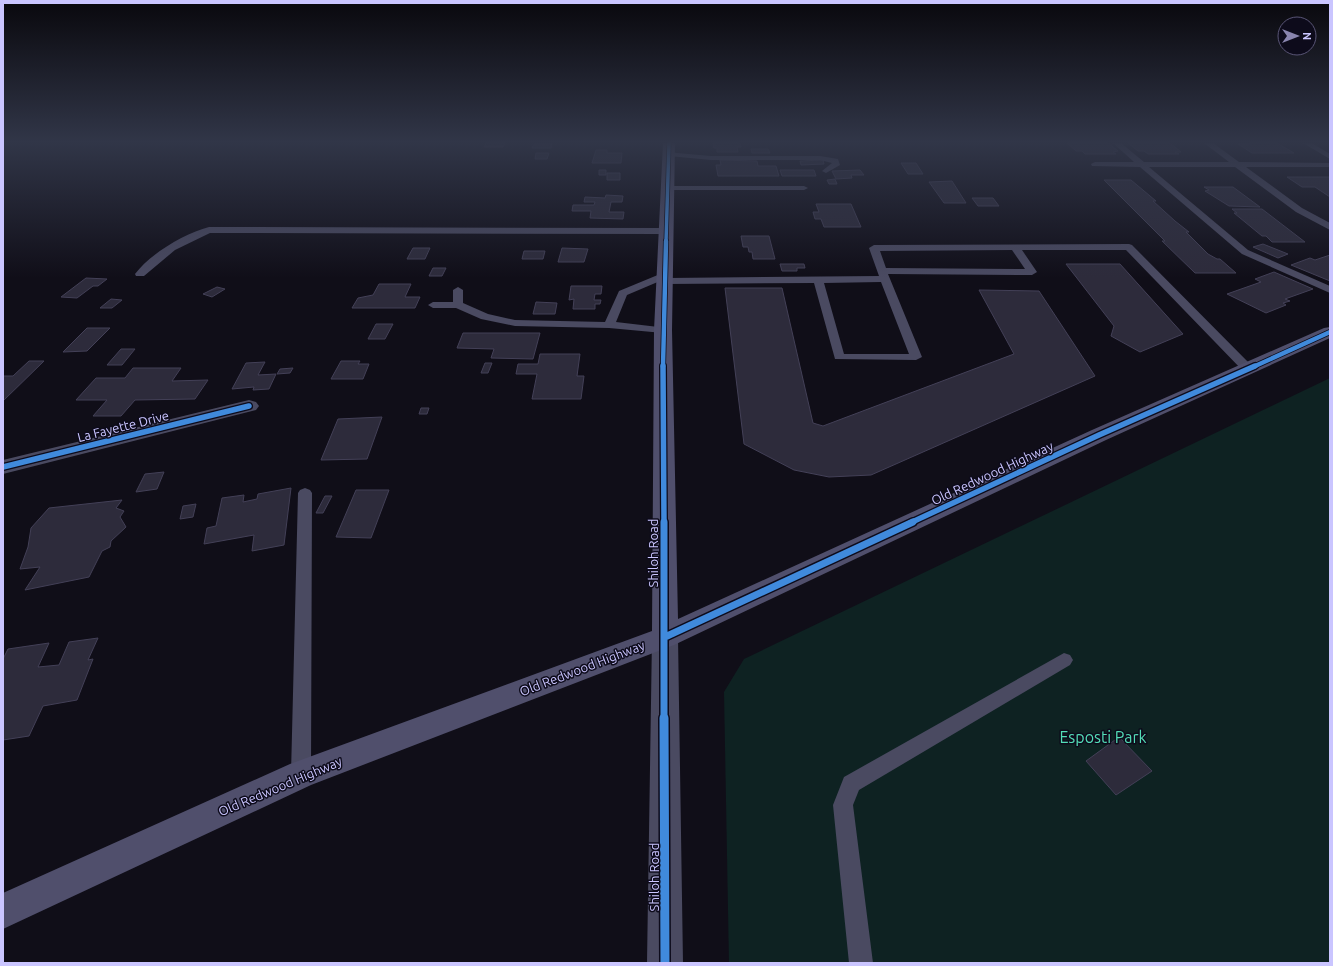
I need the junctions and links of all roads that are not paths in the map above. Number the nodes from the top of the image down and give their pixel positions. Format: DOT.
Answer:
graph roads {
  1 [pos="667,188"];
  2 [pos="1169,188"];
  3 [pos="1269,188"];
  4 [pos="1330,227"];
  5 [pos="666,231"];
  6 [pos="1015,247"];
  7 [pos="140,274"];
  8 [pos="884,275"];
  9 [pos="665,278"];
  10 [pos="818,280"];
  11 [pos="458,290"];
  12 [pos="1330,290"];
  13 [pos="433,305"];
  14 [pos="458,305"];
  15 [pos="609,326"];
  16 [pos="663,330"];
  17 [pos="1330,332"];
  18 [pos="1248,369"];
  19 [pos="249,406"];
  20 [pos="3,467"];
  21 [pos="305,493"];
  22 [pos="664,637"];
  23 [pos="1064,660"];
  24 [pos="301,774"];
  25 [pos="3,911"];
  26 [pos="665,963"];
  27 [pos="862,963"];
  1 -- 5 [label="main road, Shiloh Road"];
  2 -- 12 [label="lane"];
  3 -- 4 [label="lane"];
  5 -- 7 [label="lane"];
  5 -- 9 [label="main road, Shiloh Road"];
  6 -- 8 [label="lane"];
  6 -- 8 [label="lane"];
  6 -- 18 [label="lane"];
  8 -- 10 [label="lane"];
  8 -- 10 [label="lane"];
  9 -- 10 [label="lane"];
  9 -- 15 [label="lane"];
  9 -- 16 [label="main road, Shiloh Road"];
  11 -- 14 [label="lane"];
  13 -- 14 [label="lane"];
  14 -- 15 [label="lane"];
  15 -- 16 [label="lane"];
  16 -- 22 [label="main road, Shiloh Road"];
  17 -- 18 [label="main road, Old Redwood Highway"];
  18 -- 22 [label="main road, Old Redwood Highway"];
  19 -- 20 [label="street, La Fayette Drive"];
  21 -- 24 [label="lane"];
  22 -- 24 [label="main road, Old Redwood Highway"];
  22 -- 26 [label="street, Shiloh Road"];
  23 -- 27 [label="lane"];
  24 -- 25 [label="main road, Old Redwood Highway"];
}
